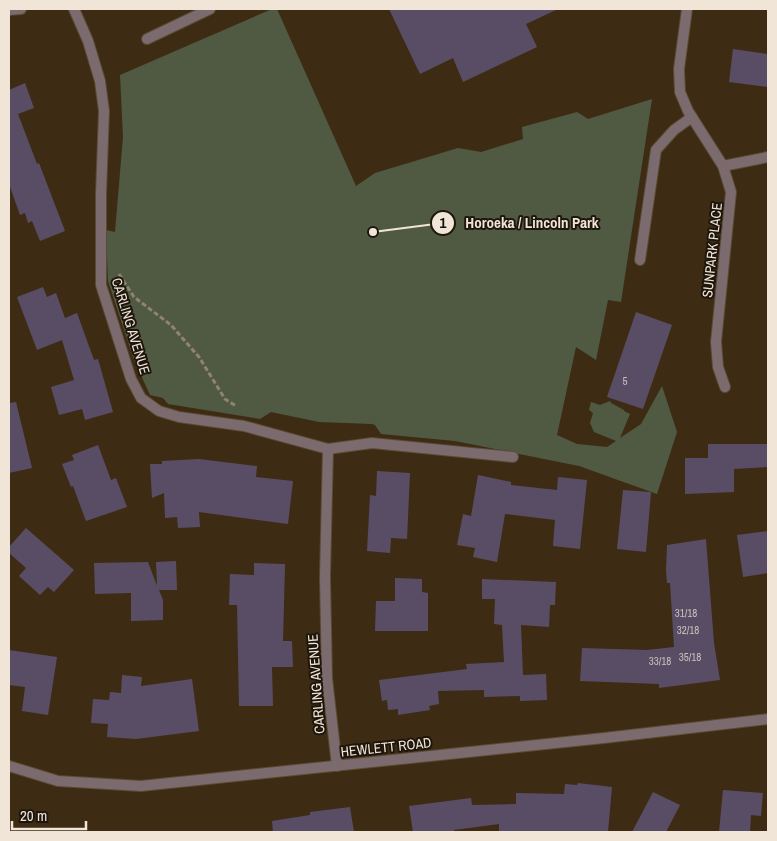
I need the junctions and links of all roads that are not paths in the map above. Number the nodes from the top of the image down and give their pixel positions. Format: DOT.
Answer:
graph roads {
  1 [pos="20,9"];
  2 [pos="74,9"];
  3 [pos="210,9"];
  4 [pos="687,9"];
  5 [pos="9,10"];
  6 [pos="147,39"];
  7 [pos="692,117"];
  8 [pos="768,157"];
  9 [pos="723,166"];
  10 [pos="640,260"];
  11 [pos="725,387"];
  12 [pos="328,449"];
  13 [pos="513,456"];
  14 [pos="768,718"];
  15 [pos="9,766"];
  16 [pos="337,766"];
  1 -- 5 [label="street"];
  2 -- 12 [label="street, CARLING AVENUE"];
  3 -- 6 [label="street"];
  4 -- 7 [label="street, SUNPARK PLACE"];
  7 -- 9 [label="street, SUNPARK PLACE"];
  7 -- 10 [label="street"];
  8 -- 9 [label="street"];
  9 -- 11 [label="street, SUNPARK PLACE"];
  12 -- 13 [label="street, CARLING AVENUE"];
  12 -- 16 [label="street, CARLING AVENUE"];
  14 -- 16 [label="street, HEWLETT ROAD"];
  15 -- 16 [label="street, HEWLETT ROAD"];
}
